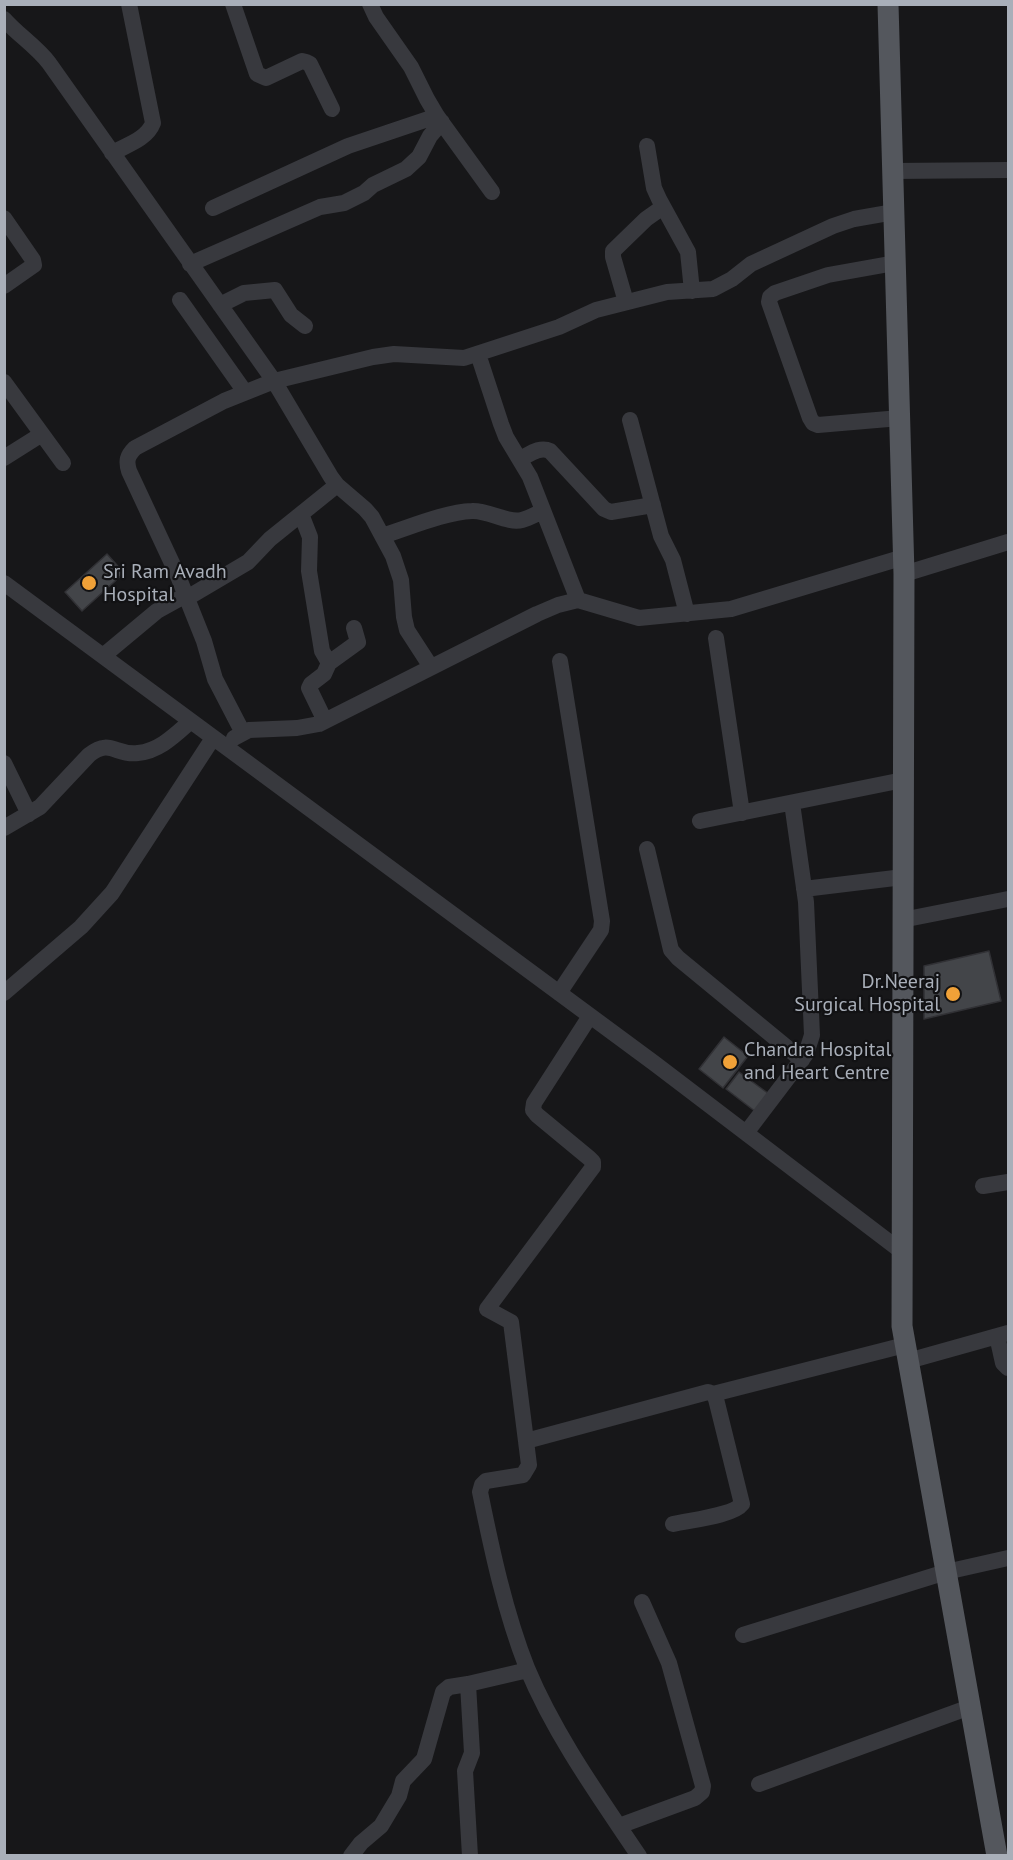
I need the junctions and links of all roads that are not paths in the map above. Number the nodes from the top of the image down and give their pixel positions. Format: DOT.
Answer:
graph roads {
  1 [pos="129,4"];
  2 [pos="233,4"];
  3 [pos="370,4"];
  4 [pos="888,4"];
  5 [pos="4,19"];
  6 [pos="332,109"];
  7 [pos="440,119"];
  8 [pos="647,146"];
  9 [pos="112,153"];
  10 [pos="1008,170"];
  11 [pos="893,171"];
  12 [pos="492,192"];
  13 [pos="663,207"];
  14 [pos="213,208"];
  15 [pos="894,212"];
  16 [pos="4,218"];
  17 [pos="895,263"];
  18 [pos="190,264"];
  19 [pos="4,286"];
  20 [pos="692,291"];
  21 [pos="180,300"];
  22 [pos="626,302"];
  23 [pos="220,305"];
  24 [pos="306,326"];
  25 [pos="478,354"];
  26 [pos="4,381"];
  27 [pos="274,381"];
  28 [pos="245,392"];
  29 [pos="900,418"];
  30 [pos="630,420"];
  31 [pos="42,434"];
  32 [pos="4,458"];
  33 [pos="520,459"];
  34 [pos="63,463"];
  35 [pos="338,485"];
  36 [pos="653,505"];
  37 [pos="543,511"];
  38 [pos="301,514"];
  39 [pos="382,536"];
  40 [pos="1008,542"];
  41 [pos="904,565"];
  42 [pos="6,588"];
  43 [pos="186,596"];
  44 [pos="578,600"];
  45 [pos="687,614"];
  46 [pos="354,628"];
  47 [pos="716,638"];
  48 [pos="103,656"];
  49 [pos="560,662"];
  50 [pos="329,663"];
  51 [pos="431,667"];
  52 [pos="191,721"];
  53 [pos="325,721"];
  54 [pos="243,733"];
  55 [pos="218,741"];
  56 [pos="4,763"];
  57 [pos="903,780"];
  58 [pos="792,803"];
  59 [pos="742,813"];
  60 [pos="29,814"];
  61 [pos="700,821"];
  62 [pos="4,828"];
  63 [pos="647,849"];
  64 [pos="903,877"];
  65 [pos="804,889"];
  66 [pos="1008,899"];
  67 [pos="902,920"];
  68 [pos="4,993"];
  69 [pos="559,993"];
  70 [pos="590,1016"];
  71 [pos="802,1060"];
  72 [pos="746,1133"];
  73 [pos="1008,1182"];
  74 [pos="984,1186"];
  75 [pos="901,1251"];
  76 [pos="1003,1335"];
  77 [pos="906,1353"];
  78 [pos="1008,1368"];
  79 [pos="713,1394"];
  80 [pos="526,1441"];
  81 [pos="673,1524"];
  82 [pos="1008,1558"];
  83 [pos="946,1572"];
  84 [pos="642,1602"];
  85 [pos="743,1635"];
  86 [pos="528,1670"];
  87 [pos="468,1684"];
  88 [pos="970,1707"];
  89 [pos="759,1784"];
  90 [pos="619,1826"];
  91 [pos="351,1856"];
  92 [pos="470,1856"];
  93 [pos="639,1856"];
  94 [pos="997,1856"];
  1 -- 9 [label="street"];
  2 -- 6 [label="street"];
  3 -- 7 [label="street"];
  4 -- 11 [label="main road"];
  5 -- 9 [label="street"];
  7 -- 12 [label="street"];
  7 -- 14 [label="street"];
  7 -- 18 [label="street"];
  8 -- 13 [label="street"];
  9 -- 18 [label="street"];
  10 -- 11 [label="street"];
  11 -- 15 [label="main road"];
  13 -- 20 [label="street"];
  13 -- 22 [label="street"];
  15 -- 17 [label="main road"];
  15 -- 20 [label="street"];
  16 -- 19 [label="street"];
  17 -- 29 [label="main road"];
  17 -- 29 [label="street"];
  18 -- 23 [label="street"];
  20 -- 22 [label="street"];
  21 -- 28 [label="street"];
  22 -- 25 [label="street"];
  23 -- 24 [label="street"];
  23 -- 27 [label="street"];
  25 -- 27 [label="street"];
  25 -- 33 [label="street"];
  26 -- 31 [label="street"];
  27 -- 28 [label="street"];
  27 -- 35 [label="street"];
  28 -- 43 [label="street"];
  29 -- 41 [label="main road"];
  30 -- 36 [label="street"];
  31 -- 32 [label="street"];
  31 -- 34 [label="street"];
  33 -- 36 [label="street"];
  33 -- 37 [label="street"];
  35 -- 38 [label="street"];
  35 -- 39 [label="street"];
  36 -- 45 [label="street"];
  37 -- 39 [label="street"];
  37 -- 44 [label="street"];
  38 -- 43 [label="street"];
  38 -- 50 [label="street"];
  39 -- 51 [label="street"];
  40 -- 41 [label="street"];
  41 -- 45 [label="street"];
  41 -- 57 [label="main road"];
  42 -- 48 [label="street"];
  43 -- 48 [label="street"];
  43 -- 54 [label="street"];
  44 -- 45 [label="street"];
  44 -- 51 [label="street"];
  46 -- 50 [label="street"];
  47 -- 59 [label="street"];
  48 -- 52 [label="street"];
  49 -- 69 [label="street"];
  50 -- 53 [label="street"];
  51 -- 53 [label="street"];
  52 -- 55 [label="street"];
  52 -- 60 [label="street"];
  53 -- 54 [label="street"];
  54 -- 55 [label="street"];
  55 -- 68 [label="street"];
  55 -- 69 [label="street"];
  56 -- 60 [label="street"];
  57 -- 58 [label="street"];
  57 -- 64 [label="main road"];
  58 -- 59 [label="street"];
  58 -- 65 [label="street"];
  59 -- 61 [label="street"];
  60 -- 62 [label="street"];
  63 -- 71 [label="street"];
  64 -- 65 [label="street"];
  64 -- 67 [label="main road"];
  65 -- 71 [label="street"];
  66 -- 67 [label="street"];
  67 -- 75 [label="main road"];
  69 -- 70 [label="street"];
  70 -- 72 [label="street"];
  70 -- 80 [label="street"];
  71 -- 72 [label="street"];
  72 -- 75 [label="street"];
  73 -- 74 [label="street"];
  75 -- 77 [label="main road"];
  76 -- 77 [label="street"];
  76 -- 78 [label="street"];
  77 -- 79 [label="street"];
  77 -- 83 [label="main road"];
  79 -- 80 [label="street"];
  79 -- 81 [label="street"];
  80 -- 86 [label="street"];
  82 -- 83 [label="street"];
  83 -- 85 [label="street"];
  83 -- 88 [label="main road"];
  84 -- 90 [label="street"];
  86 -- 87 [label="street"];
  86 -- 90 [label="street"];
  87 -- 91 [label="street"];
  87 -- 92 [label="street"];
  88 -- 89 [label="street"];
  88 -- 94 [label="main road"];
  90 -- 93 [label="street"];
}
